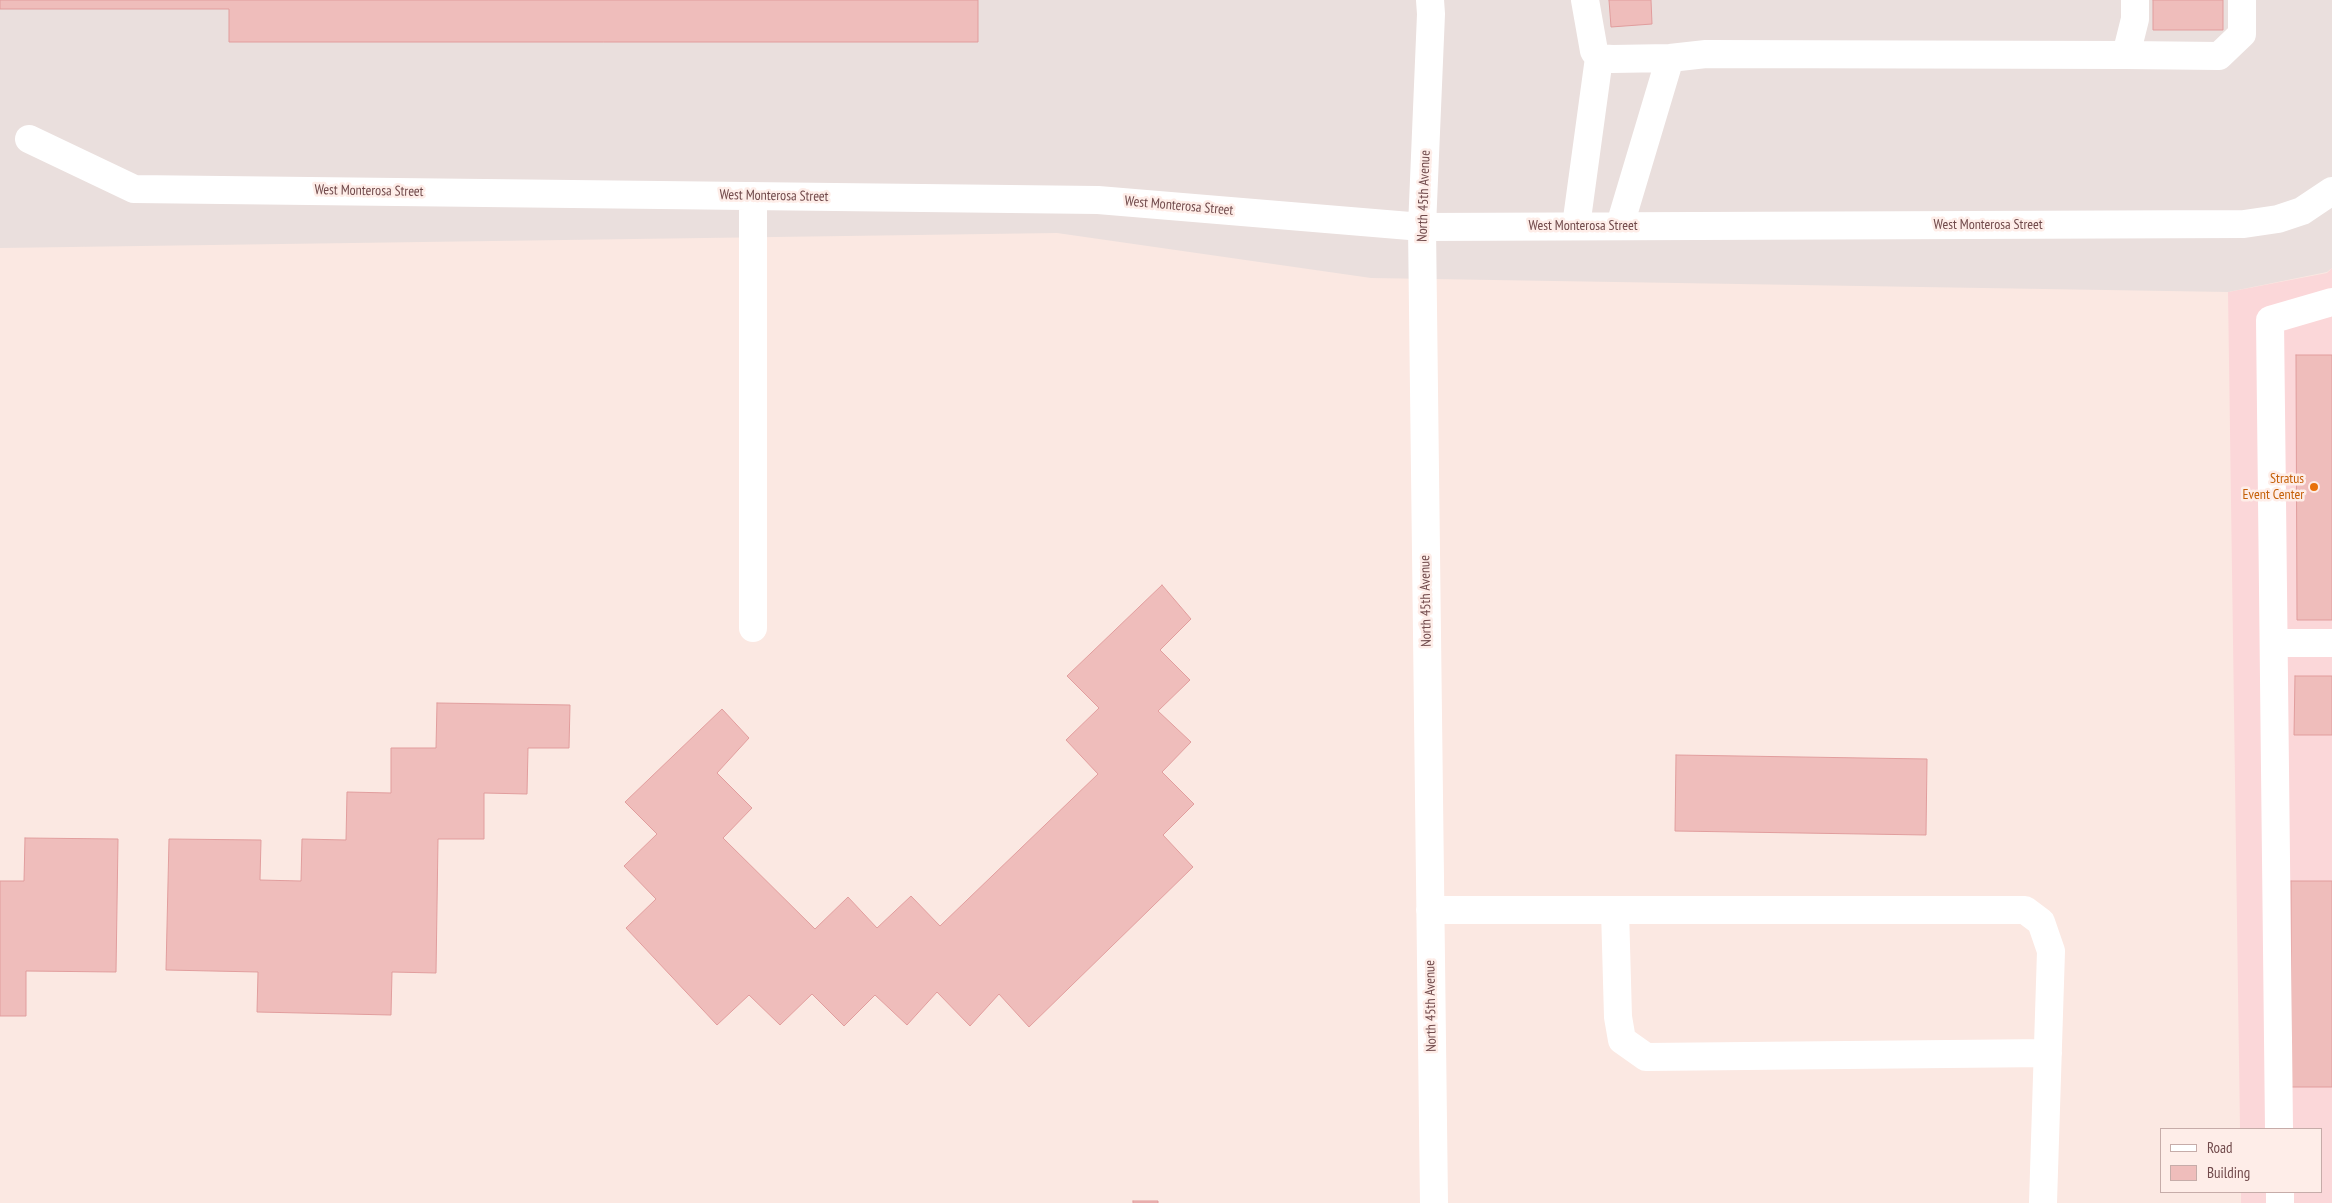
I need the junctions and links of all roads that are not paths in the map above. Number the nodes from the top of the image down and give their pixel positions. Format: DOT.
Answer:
graph roads {
  1 [pos="1430,0"];
  2 [pos="1586,0"];
  3 [pos="2135,0"];
  4 [pos="2242,0"];
  5 [pos="2126,56"];
  6 [pos="1599,58"];
  7 [pos="1670,58"];
  8 [pos="29,139"];
  9 [pos="2332,191"];
  10 [pos="753,196"];
  11 [pos="1620,225"];
  12 [pos="1576,226"];
  13 [pos="1422,227"];
  14 [pos="2332,302"];
  15 [pos="753,628"];
  16 [pos="2274,643"];
  17 [pos="2332,643"];
  18 [pos="1430,910"];
  19 [pos="1615,910"];
  20 [pos="2048,1053"];
  21 [pos="2279,1128"];
  22 [pos="1434,1203"];
  23 [pos="2043,1203"];
  1 -- 13 [label="street, North 45th Avenue"];
  2 -- 6 [label="street"];
  3 -- 5 [label="street"];
  4 -- 5 [label="street"];
  5 -- 7 [label="street"];
  6 -- 7 [label="street"];
  6 -- 12 [label="street"];
  7 -- 11 [label="street"];
  8 -- 10 [label="street, West Monterosa Street"];
  9 -- 11 [label="street, West Monterosa Street"];
  10 -- 13 [label="street, West Monterosa Street"];
  10 -- 15 [label="street"];
  11 -- 12 [label="street, West Monterosa Street"];
  12 -- 13 [label="street, West Monterosa Street"];
  13 -- 18 [label="street, North 45th Avenue"];
  14 -- 16 [label="street"];
  16 -- 17 [label="street"];
  16 -- 21 [label="street"];
  18 -- 19 [label="street"];
  18 -- 22 [label="street, North 45th Avenue"];
  19 -- 20 [label="street"];
  19 -- 20 [label="street"];
  20 -- 23 [label="street"];
}
